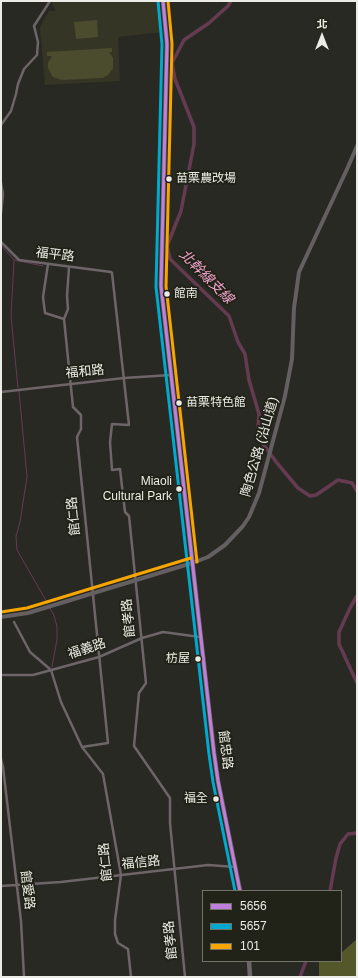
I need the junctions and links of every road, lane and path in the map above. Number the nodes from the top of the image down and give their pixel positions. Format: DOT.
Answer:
graph roads {
  1 [pos="50,1"];
  2 [pos="163,1"];
  3 [pos="1,125"];
  4 [pos="357,146"];
  5 [pos="1,183"];
  6 [pos="1,213"];
  7 [pos="1,242"];
  8 [pos="48,264"];
  9 [pos="69,267"];
  10 [pos="112,273"];
  11 [pos="64,319"];
  12 [pos="171,375"];
  13 [pos="124,378"];
  14 [pos="71,384"];
  15 [pos="1,392"];
  16 [pos="192,563"];
  17 [pos="136,580"];
  18 [pos="93,593"];
  19 [pos="1,617"];
  20 [pos="14,622"];
  21 [pos="201,637"];
  22 [pos="142,638"];
  23 [pos="100,657"];
  24 [pos="51,670"];
  25 [pos="1,675"];
  26 [pos="82,747"];
  27 [pos="1,759"];
  28 [pos="235,867"];
  29 [pos="174,869"];
  30 [pos="121,875"];
  31 [pos="16,884"];
  32 [pos="1,886"];
  33 [pos="240,890"];
  34 [pos="249,962"];
  35 [pos="24,977"];
  36 [pos="131,977"];
  37 [pos="185,977"];
  38 [pos="250,977"];
  1 -- 3 [label="street"];
  2 -- 12 [label="main road, 館忠路"];
  4 -- 16 [label="main road, 陶色公路 (沿山道)"];
  5 -- 6 [label="street"];
  7 -- 8 [label="street, 福平路"];
  8 -- 9 [label="street, 福平路"];
  8 -- 11 [label="street"];
  9 -- 10 [label="street, 福平路"];
  9 -- 11 [label="street, 館仁路"];
  10 -- 13 [label="street, 館孝路"];
  11 -- 14 [label="street, 館仁路"];
  12 -- 13 [label="street, 福和路"];
  12 -- 16 [label="main road, 館忠路"];
  13 -- 14 [label="street, 福和路"];
  13 -- 17 [label="street, 館孝路"];
  14 -- 15 [label="street, 福和路"];
  14 -- 18 [label="street, 館仁路"];
  16 -- 17 [label="main road, 陶色公路 (沿山道)"];
  16 -- 21 [label="main road, 館忠路"];
  17 -- 18 [label="main road, 陶色公路 (沿山道)"];
  17 -- 22 [label="street, 館孝路"];
  18 -- 19 [label="main road, 陶色公路 (沿山道)"];
  18 -- 23 [label="street, 館仁路"];
  20 -- 24 [label="street"];
  21 -- 22 [label="street, 福義路"];
  21 -- 28 [label="main road, 館忠路"];
  22 -- 23 [label="street, 福義路"];
  22 -- 29 [label="street, 館孝路"];
  23 -- 24 [label="street, 福義路"];
  23 -- 26 [label="street, 館仁路"];
  24 -- 25 [label="street, 福義路"];
  24 -- 26 [label="street, 館仁路"];
  26 -- 30 [label="street, 館仁路"];
  27 -- 31 [label="street, 館愛路"];
  28 -- 29 [label="street, 福信路"];
  28 -- 33 [label="main road, 館忠路"];
  29 -- 30 [label="street, 福信路"];
  29 -- 37 [label="street, 館孝路"];
  30 -- 31 [label="street, 福信路"];
  30 -- 36 [label="street, 館仁路"];
  31 -- 32 [label="street, 福信路"];
  31 -- 35 [label="street, 館愛路"];
  34 -- 38 [label="main road"];
}
